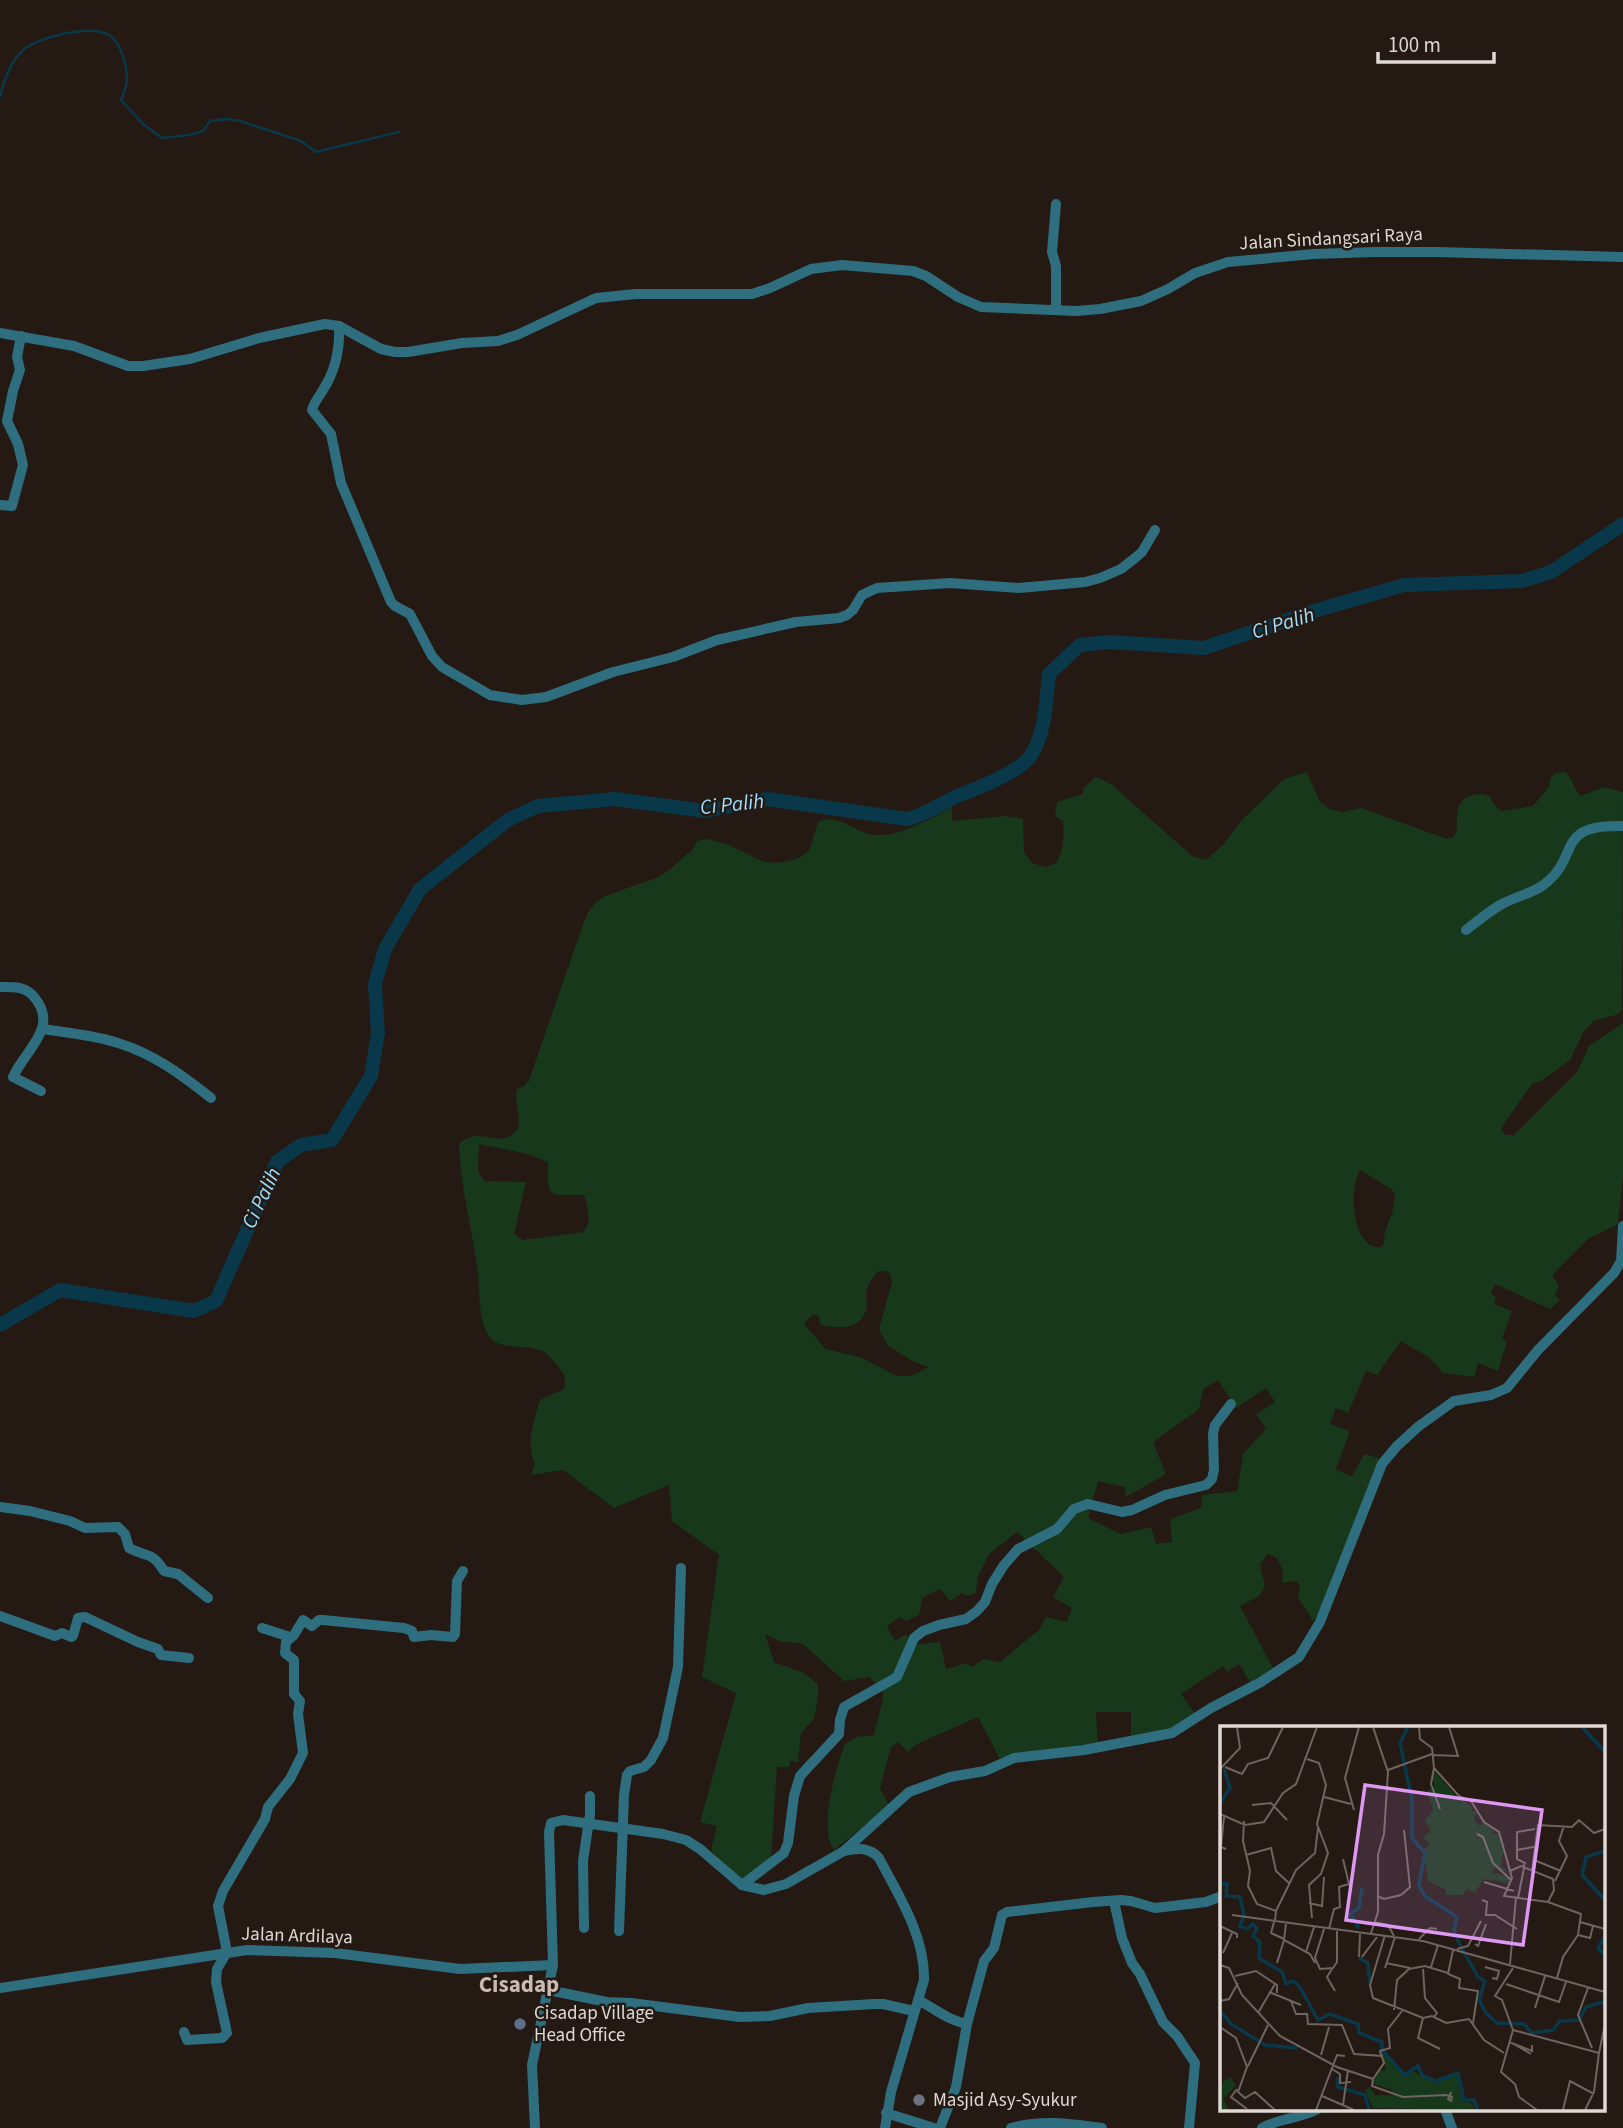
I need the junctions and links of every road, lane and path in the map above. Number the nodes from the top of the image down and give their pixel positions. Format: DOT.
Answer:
graph roads {
  1 [pos="1056,204"];
  2 [pos="1623,257"];
  3 [pos="1056,310"];
  4 [pos="339,326"];
  5 [pos="0,333"];
  6 [pos="20,336"];
  7 [pos="0,505"];
  8 [pos="1155,530"];
  9 [pos="1623,826"];
  10 [pos="1466,930"];
  11 [pos="0,988"];
  12 [pos="43,1028"];
  13 [pos="0,1071"];
  14 [pos="13,1077"];
  15 [pos="41,1091"];
  16 [pos="211,1098"];
  17 [pos="1623,1226"];
  18 [pos="1231,1404"];
  19 [pos="0,1507"];
  20 [pos="681,1568"];
  21 [pos="463,1571"];
  22 [pos="208,1598"];
  23 [pos="0,1616"];
  24 [pos="262,1628"];
  25 [pos="290,1637"];
  26 [pos="190,1658"];
  27 [pos="590,1796"];
  28 [pos="589,1824"];
  29 [pos="622,1829"];
  30 [pos="844,1851"];
  31 [pos="742,1885"];
  32 [pos="1220,1897"];
  33 [pos="1114,1900"];
  34 [pos="584,1928"];
  35 [pos="619,1931"];
  36 [pos="227,1952"];
  37 [pos="553,1965"];
  38 [pos="0,1988"];
  39 [pos="548,1990"];
  40 [pos="916,2005"];
  41 [pos="967,2024"];
  42 [pos="184,2032"];
  43 [pos="1316,2110"];
  44 [pos="1445,2110"];
  45 [pos="886,2113"];
  46 [pos="1019,2127"];
  47 [pos="535,2128"];
  48 [pos="885,2128"];
  49 [pos="934,2128"];
  50 [pos="940,2128"];
  51 [pos="1102,2128"];
  52 [pos="1189,2128"];
  53 [pos="1262,2128"];
  54 [pos="1452,2128"];
  1 -- 3 [label="street"];
  2 -- 3 [label="street, Jalan Sindangsari Raya"];
  3 -- 4 [label="street, Jalan Sindangsari Raya"];
  4 -- 6 [label="street"];
  4 -- 8 [label="street"];
  5 -- 6 [label="street"];
  6 -- 7 [label="street"];
  9 -- 10 [label="street"];
  11 -- 12 [label="street"];
  12 -- 14 [label="street"];
  12 -- 16 [label="street"];
  13 -- 14 [label="street"];
  14 -- 15 [label="street"];
  17 -- 30 [label="street"];
  18 -- 31 [label="street"];
  19 -- 22 [label="street"];
  20 -- 29 [label="street"];
  21 -- 25 [label="street"];
  23 -- 26 [label="street"];
  24 -- 25 [label="street"];
  25 -- 36 [label="street"];
  27 -- 28 [label="street"];
  28 -- 29 [label="street"];
  28 -- 34 [label="street"];
  28 -- 37 [label="street"];
  29 -- 31 [label="street"];
  29 -- 35 [label="street"];
  30 -- 31 [label="street"];
  30 -- 40 [label="street"];
  32 -- 33 [label="street"];
  33 -- 41 [label="street"];
  33 -- 52 [label="street"];
  36 -- 37 [label="street, Jalan Ardilaya"];
  36 -- 38 [label="street, Jalan Ardilaya"];
  36 -- 42 [label="street"];
  37 -- 39 [label="street"];
  39 -- 40 [label="street"];
  39 -- 47 [label="street"];
  40 -- 41 [label="street"];
  40 -- 45 [label="street"];
  41 -- 50 [label="street"];
  43 -- 53 [label="street"];
  44 -- 54 [label="street"];
  45 -- 48 [label="street"];
  45 -- 49 [label="street"];
  46 -- 51 [label="street"];
}
